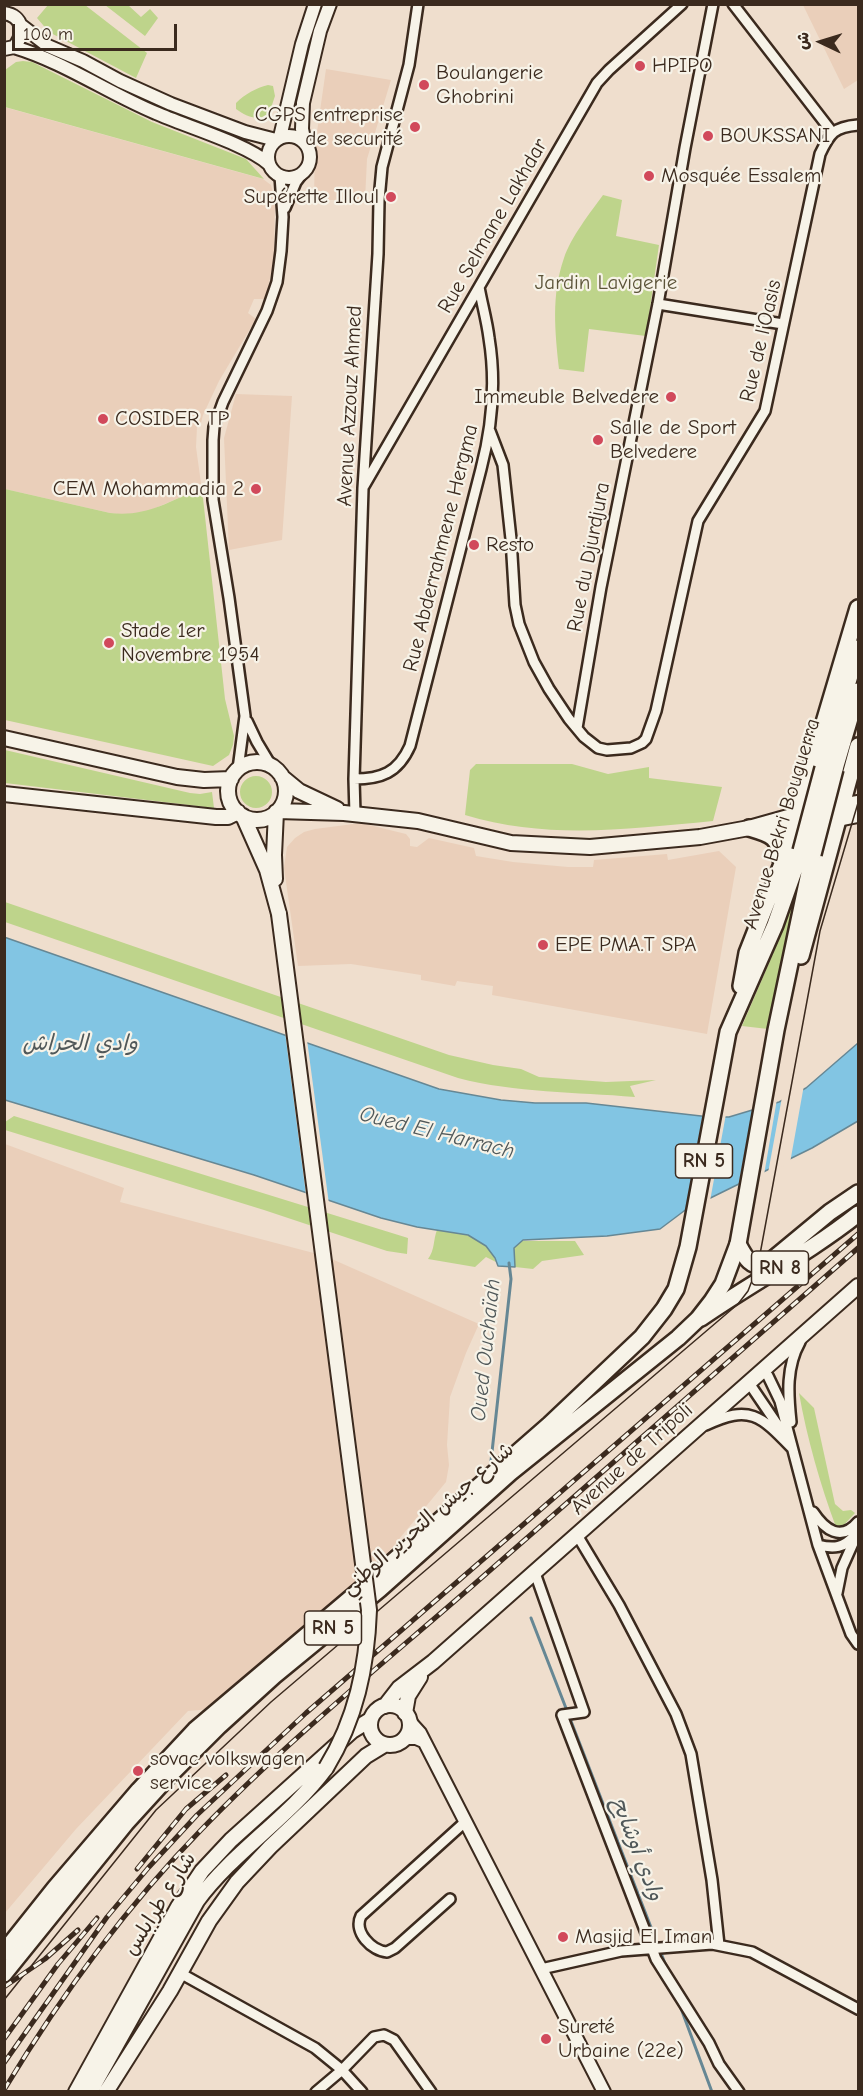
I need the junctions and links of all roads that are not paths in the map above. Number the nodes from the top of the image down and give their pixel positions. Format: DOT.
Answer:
graph roads {
  1 [pos="315,4"];
  2 [pos="330,4"];
  3 [pos="418,4"];
  4 [pos="682,4"];
  5 [pos="713,4"];
  6 [pos="733,4"];
  7 [pos="4,13"];
  8 [pos="22,26"];
  9 [pos="8,50"];
  10 [pos="858,125"];
  11 [pos="832,132"];
  12 [pos="278,139"];
  13 [pos="305,143"];
  14 [pos="269,164"];
  15 [pos="305,170"];
  16 [pos="280,176"];
  17 [pos="283,217"];
  18 [pos="479,287"];
  19 [pos="658,304"];
  20 [pos="783,324"];
  21 [pos="490,431"];
  22 [pos="363,488"];
  23 [pos="858,608"];
  24 [pos="858,648"];
  25 [pos="858,691"];
  26 [pos="245,716"];
  27 [pos="577,728"];
  28 [pos="4,738"];
  29 [pos="858,746"];
  30 [pos="829,769"];
  31 [pos="277,771"];
  32 [pos="235,774"];
  33 [pos="354,779"];
  34 [pos="4,794"];
  35 [pos="277,811"];
  36 [pos="843,812"];
  37 [pos="350,813"];
  38 [pos="241,814"];
  39 [pos="858,815"];
  40 [pos="795,821"];
  41 [pos="749,828"];
  42 [pos="807,853"];
  43 [pos="782,864"];
  44 [pos="279,914"];
  45 [pos="737,1007"];
  46 [pos="777,1030"];
  47 [pos="858,1193"];
  48 [pos="858,1214"];
  49 [pos="738,1244"];
  50 [pos="858,1286"];
  51 [pos="676,1289"];
  52 [pos="698,1319"];
  53 [pos="804,1334"];
  54 [pos="763,1371"];
  55 [pos="749,1383"];
  56 [pos="696,1430"];
  57 [pos="793,1448"];
  58 [pos="809,1508"];
  59 [pos="858,1522"];
  60 [pos="858,1531"];
  61 [pos="577,1535"];
  62 [pos="818,1545"];
  63 [pos="535,1573"];
  64 [pos="837,1596"];
  65 [pos="858,1644"];
  66 [pos="433,1662"];
  67 [pos="385,1706"];
  68 [pos="408,1717"];
  69 [pos="370,1720"];
  70 [pos="405,1738"];
  71 [pos="423,1741"];
  72 [pos="384,1745"];
  73 [pos="465,1822"];
  74 [pos="450,1899"];
  75 [pos="719,1945"];
  76 [pos="652,1948"];
  77 [pos="4,1952"];
  78 [pos="541,1969"];
  79 [pos="180,1973"];
  80 [pos="4,1974"];
  81 [pos="858,2009"];
  82 [pos="119,2069"];
  83 [pos="342,2070"];
  84 [pos="98,2077"];
  85 [pos="76,2091"];
  86 [pos="90,2091"];
  87 [pos="96,2091"];
  88 [pos="106,2091"];
  89 [pos="117,2091"];
  90 [pos="316,2091"];
  91 [pos="362,2091"];
  92 [pos="430,2091"];
  93 [pos="604,2091"];
  94 [pos="739,2091"];
  1 -- 12 [label="street"];
  2 -- 13 [label="street"];
  3 -- 22 [label="street, Avenue Azzouz Ahmed"];
  4 -- 18 [label="street, Rue Selmane Lakhdar"];
  5 -- 19 [label="street, Rue du Djurdjura"];
  6 -- 11 [label="street"];
  7 -- 8 [label="street"];
  8 -- 9 [label="street"];
  8 -- 12 [label="street"];
  9 -- 14 [label="street"];
  10 -- 11 [label="street"];
  11 -- 20 [label="street, Rue de l'Oasis"];
  12 -- 13 [label="street"];
  12 -- 14 [label="street"];
  13 -- 15 [label="street"];
  14 -- 16 [label="street"];
  15 -- 16 [label="street"];
  15 -- 17 [label="street"];
  16 -- 17 [label="street"];
  17 -- 26 [label="street"];
  18 -- 21 [label="street, Rue Abderrahmene Hergma"];
  18 -- 22 [label="street, Rue Selmane Lakhdar"];
  19 -- 20 [label="street"];
  19 -- 27 [label="street, Rue du Djurdjura"];
  20 -- 27 [label="street, Rue de l'Oasis"];
  21 -- 27 [label="street, Rue de l'Oasis"];
  21 -- 33 [label="street, Rue Abderrahmene Hergma"];
  22 -- 33 [label="street, Avenue Azzouz Ahmed"];
  23 -- 40 [label="main road"];
  24 -- 30 [label="main road, Avenue Bekri Bouguerra / RN 5"];
  25 -- 30 [label="main road, RN 5"];
  26 -- 31 [label="street"];
  26 -- 32 [label="street"];
  28 -- 32 [label="main road"];
  29 -- 36 [label="main road"];
  30 -- 42 [label="main road, Avenue Bekri Bouguerra / RN 5, bridge"];
  31 -- 32 [label="main road"];
  31 -- 35 [label="main road"];
  31 -- 37 [label="main road"];
  32 -- 38 [label="main road"];
  33 -- 37 [label="street, Avenue Azzouz Ahmed"];
  34 -- 38 [label="main road"];
  35 -- 37 [label="main road"];
  35 -- 38 [label="main road"];
  35 -- 44 [label="main road"];
  36 -- 39 [label="main road"];
  36 -- 40 [label="main road"];
  36 -- 46 [label="main road"];
  37 -- 41 [label="main road"];
  38 -- 44 [label="main road"];
  40 -- 41 [label="main road"];
  40 -- 43 [label="main road"];
  41 -- 43 [label="main road"];
  42 -- 45 [label="main road, Avenue Bekri Bouguerra / RN 5"];
  42 -- 46 [label="main road, Avenue Bekri Bouguerra / RN 5"];
  43 -- 45 [label="main road"];
  44 -- 84 [label="main road, bridge"];
  45 -- 51 [label="main road, Avenue Bekri Bouguerra / RN 5"];
  46 -- 49 [label="main road, Avenue Bekri Bouguerra / RN 5"];
  47 -- 49 [label="main road, RN 8"];
  48 -- 52 [label="main road, RN 8"];
  49 -- 52 [label="main road, RN 5"];
  50 -- 53 [label="main road, Avenue de Tripoli"];
  51 -- 77 [label="main road, شارع جيش التحرير الوطني / RN 5"];
  52 -- 80 [label="main road, شارع جيش التحرير الوطني / RN 5"];
  53 -- 54 [label="main road, Avenue de Tripoli"];
  53 -- 57 [label="street"];
  54 -- 55 [label="main road, Avenue de Tripoli"];
  54 -- 57 [label="street"];
  55 -- 56 [label="main road, Avenue de Tripoli"];
  55 -- 57 [label="street"];
  56 -- 57 [label="street"];
  56 -- 61 [label="main road, Avenue de Tripoli"];
  57 -- 58 [label="street"];
  58 -- 59 [label="street"];
  58 -- 62 [label="street"];
  60 -- 62 [label="street"];
  60 -- 64 [label="street"];
  61 -- 63 [label="main road, Avenue de Tripoli"];
  61 -- 75 [label="street"];
  62 -- 64 [label="street"];
  63 -- 66 [label="main road, Avenue de Tripoli"];
  63 -- 76 [label="street"];
  64 -- 65 [label="street"];
  66 -- 67 [label="main road, Avenue de Tripoli"];
  66 -- 68 [label="main road, Avenue de Tripoli"];
  67 -- 68 [label="main road"];
  67 -- 69 [label="main road"];
  68 -- 70 [label="main road"];
  68 -- 71 [label="street"];
  69 -- 72 [label="main road"];
  69 -- 85 [label="main road, شارع طرابلس"];
  70 -- 71 [label="street"];
  70 -- 72 [label="main road"];
  71 -- 73 [label="street"];
  72 -- 79 [label="main road"];
  73 -- 74 [label="street"];
  73 -- 78 [label="street"];
  75 -- 76 [label="street"];
  75 -- 81 [label="street"];
  76 -- 78 [label="street"];
  76 -- 94 [label="street"];
  78 -- 93 [label="street"];
  79 -- 82 [label="main road"];
  79 -- 83 [label="street"];
  82 -- 88 [label="main road"];
  82 -- 89 [label="street"];
  83 -- 90 [label="street"];
  83 -- 91 [label="street"];
  83 -- 92 [label="street"];
  84 -- 86 [label="main road"];
  84 -- 87 [label="main road"];
}
